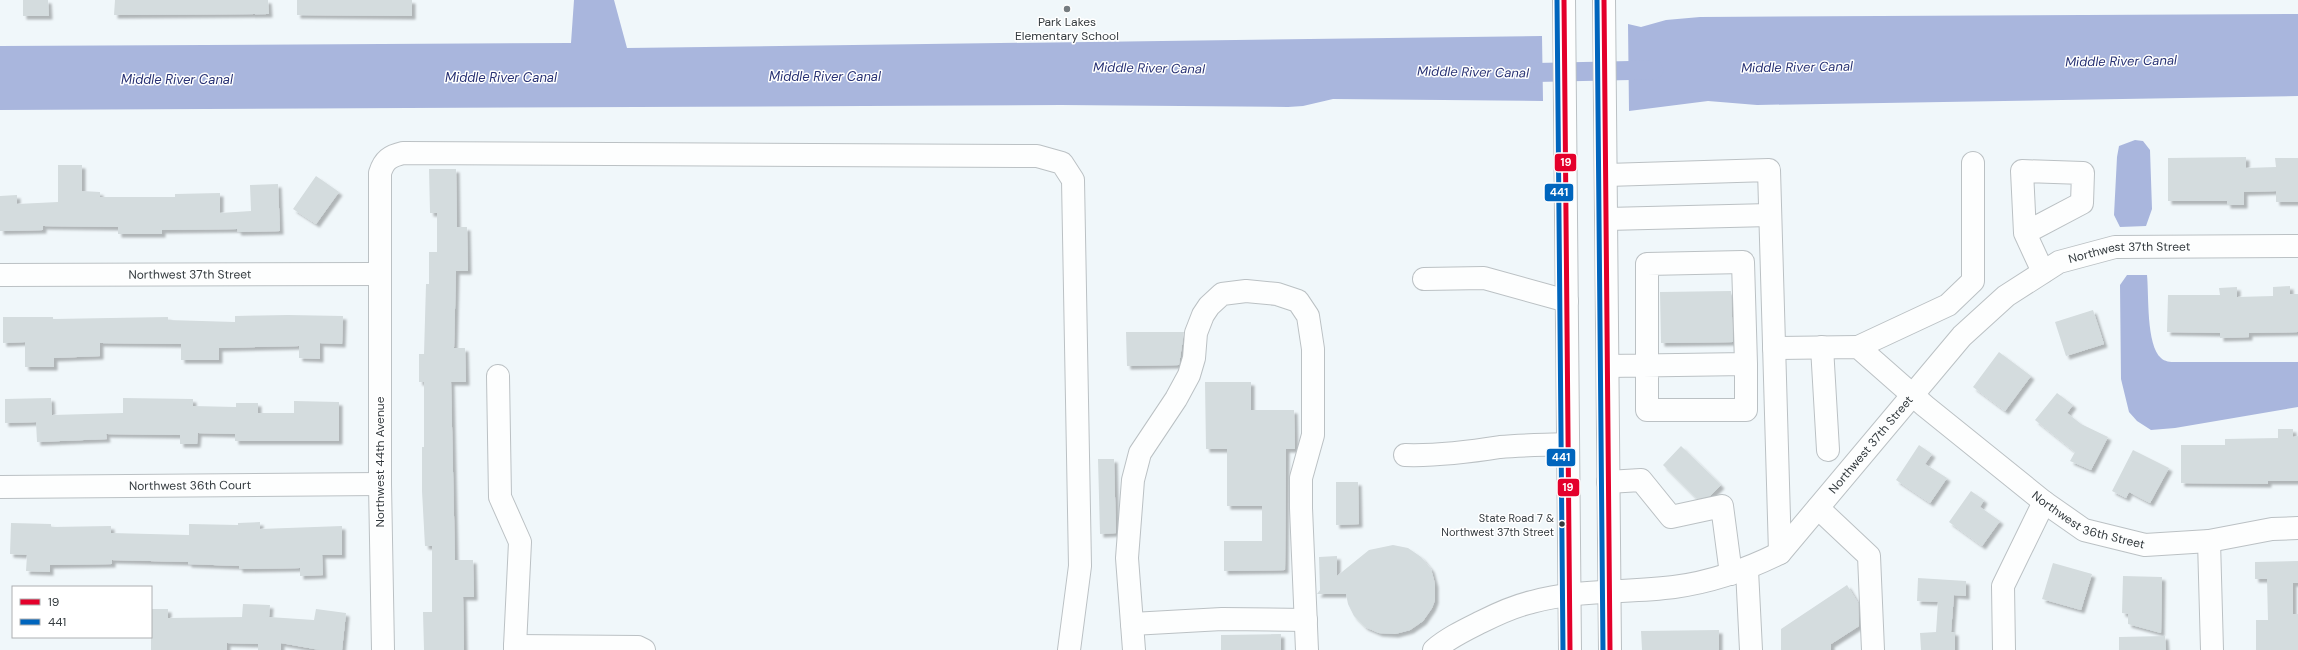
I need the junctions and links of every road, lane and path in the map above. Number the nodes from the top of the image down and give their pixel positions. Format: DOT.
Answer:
graph roads {
  1 [pos="1564,0"];
  2 [pos="1604,0"];
  3 [pos="1973,163"];
  4 [pos="1607,175"];
  5 [pos="1770,215"];
  6 [pos="1607,218"];
  7 [pos="2025,233"];
  8 [pos="2298,246"];
  9 [pos="2043,272"];
  10 [pos="380,274"];
  11 [pos="0,275"];
  12 [pos="1424,279"];
  13 [pos="1568,301"];
  14 [pos="1822,347"];
  15 [pos="1858,347"];
  16 [pos="1774,348"];
  17 [pos="1746,364"];
  18 [pos="1608,366"];
  19 [pos="1648,366"];
  20 [pos="498,376"];
  21 [pos="1913,396"];
  22 [pos="1568,444"];
  23 [pos="1828,450"];
  24 [pos="1405,455"];
  25 [pos="1608,482"];
  26 [pos="380,484"];
  27 [pos="0,487"];
  28 [pos="2044,502"];
  29 [pos="1818,508"];
  30 [pos="2298,528"];
  31 [pos="2210,541"];
  32 [pos="1780,553"];
  33 [pos="1739,572"];
  34 [pos="1609,591"];
  35 [pos="1569,595"];
  36 [pos="1306,620"];
  37 [pos="1132,624"];
  38 [pos="515,648"];
  39 [pos="383,650"];
  40 [pos="644,650"];
  41 [pos="1069,650"];
  42 [pos="1134,650"];
  43 [pos="1307,650"];
  44 [pos="1434,650"];
  45 [pos="1570,650"];
  46 [pos="1610,650"];
  47 [pos="1751,650"];
  48 [pos="1873,650"];
  49 [pos="2004,650"];
  50 [pos="2212,650"];
  1 -- 13 [label="street"];
  2 -- 4 [label="street"];
  3 -- 15 [label="street"];
  4 -- 5 [label="street"];
  4 -- 6 [label="street"];
  5 -- 6 [label="street"];
  5 -- 16 [label="street"];
  6 -- 18 [label="street"];
  7 -- 9 [label="street"];
  8 -- 9 [label="street, Northwest 37th Street"];
  9 -- 21 [label="street, Northwest 37th Street"];
  10 -- 11 [label="street, Northwest 37th Street"];
  10 -- 26 [label="street, Northwest 44th Avenue"];
  10 -- 41 [label="street, Northwest 44th Avenue"];
  12 -- 13 [label="street"];
  13 -- 22 [label="street"];
  14 -- 15 [label="street"];
  14 -- 16 [label="street"];
  14 -- 23 [label="street"];
  15 -- 21 [label="street, Northwest 36th Street"];
  16 -- 32 [label="street"];
  17 -- 19 [label="street"];
  17 -- 19 [label="street"];
  17 -- 19 [label="street"];
  18 -- 19 [label="street"];
  18 -- 25 [label="street"];
  20 -- 38 [label="street"];
  21 -- 28 [label="street, Northwest 36th Street"];
  21 -- 29 [label="street, Northwest 37th Street"];
  22 -- 24 [label="street"];
  22 -- 35 [label="street"];
  25 -- 33 [label="street"];
  25 -- 34 [label="street"];
  26 -- 27 [label="street, Northwest 36th Court"];
  26 -- 39 [label="street, Northwest 44th Avenue"];
  28 -- 31 [label="street, Northwest 36th Street"];
  28 -- 49 [label="street"];
  29 -- 32 [label="street, Northwest 37th Street"];
  29 -- 48 [label="street"];
  30 -- 31 [label="street, Northwest 36th Street"];
  31 -- 50 [label="street"];
  32 -- 33 [label="street, Northwest 37th Street"];
  33 -- 34 [label="street, Northwest 37th Street"];
  33 -- 47 [label="street"];
  34 -- 35 [label="street, Northwest 37th Street"];
  34 -- 46 [label="street"];
  35 -- 44 [label="street, Northwest 37th Street"];
  35 -- 45 [label="street"];
  36 -- 37 [label="street"];
  36 -- 37 [label="street"];
  36 -- 43 [label="street"];
  37 -- 42 [label="street"];
  38 -- 40 [label="street"];
}
